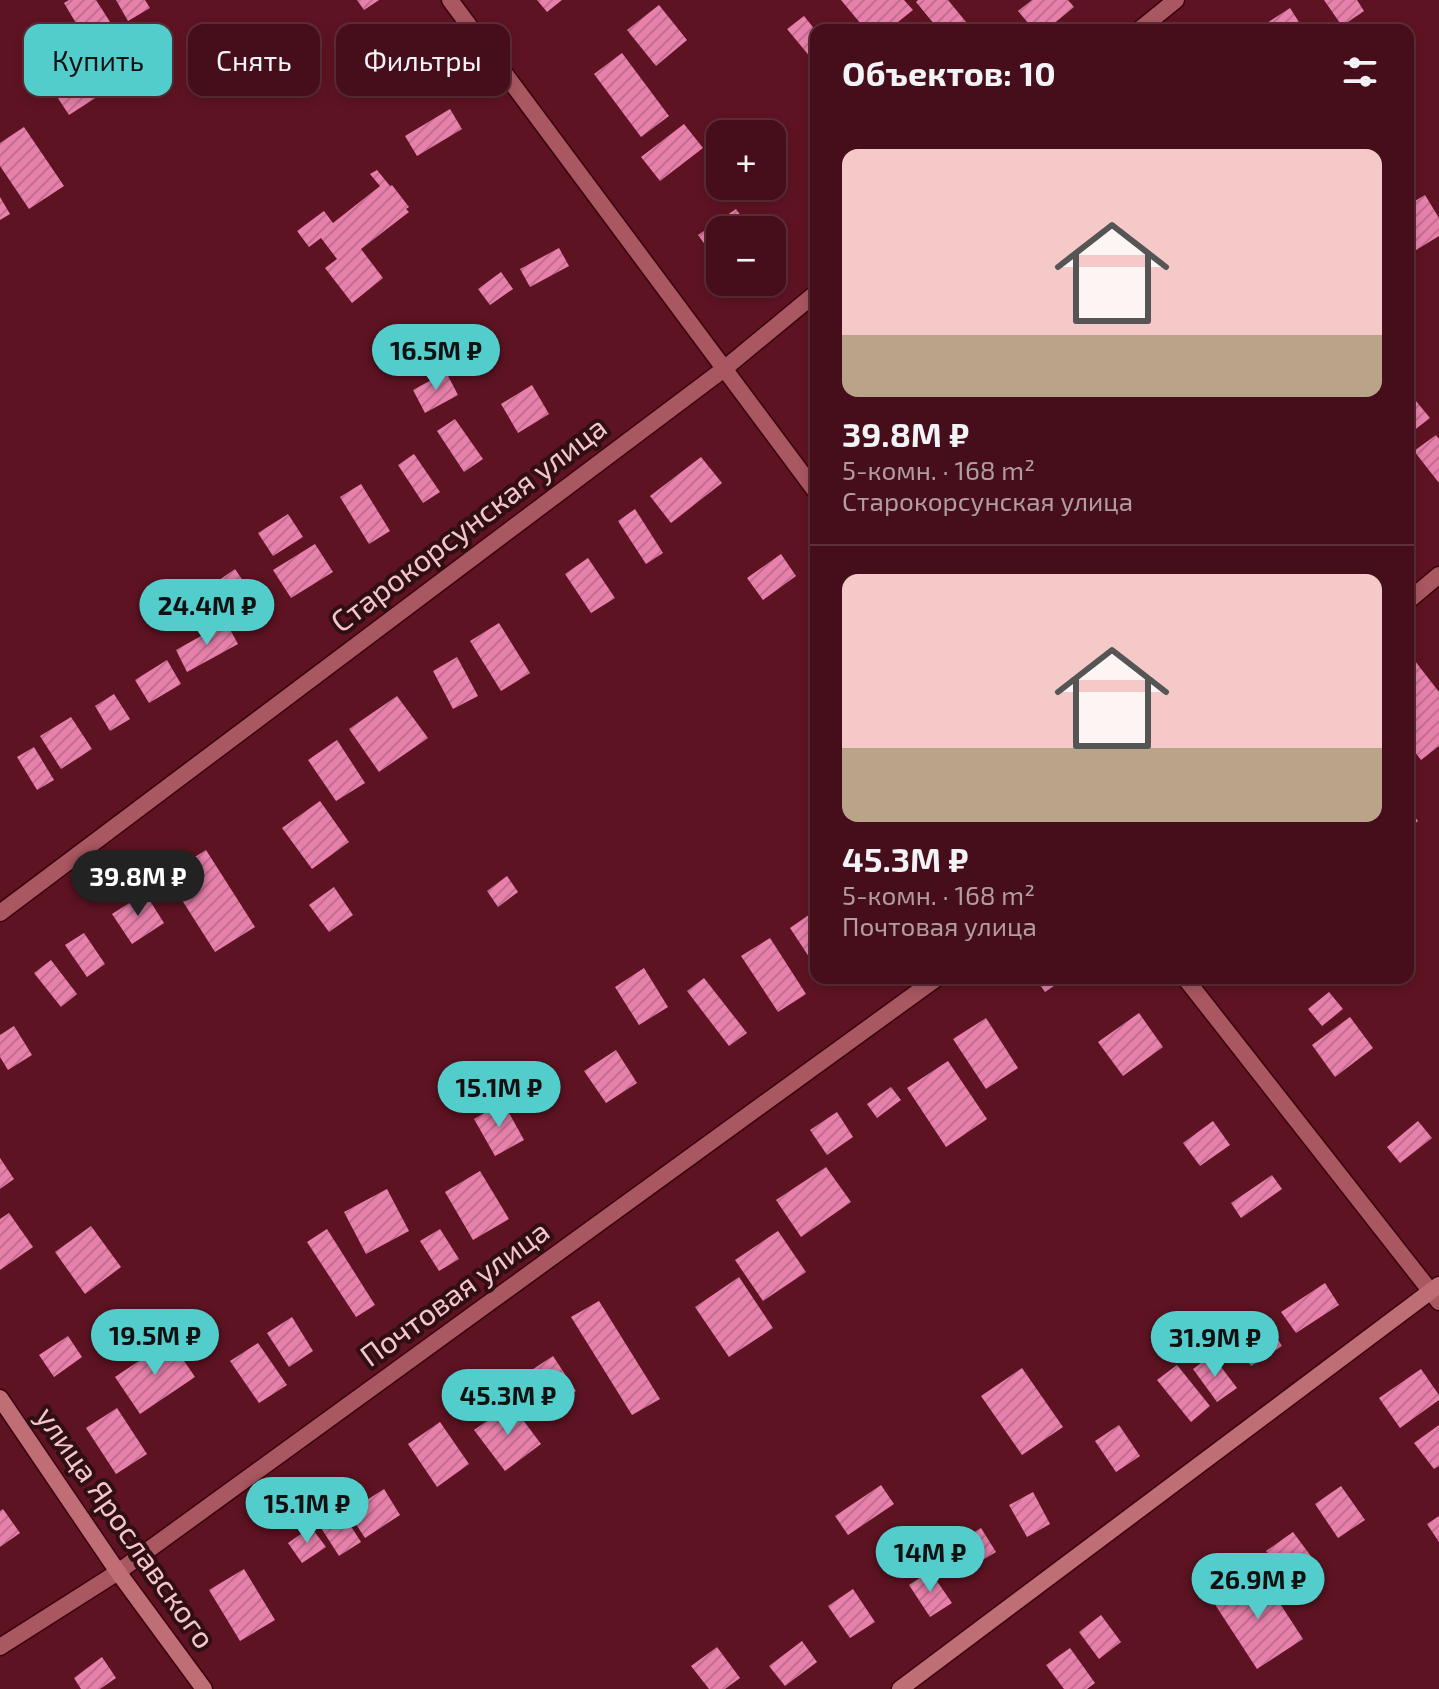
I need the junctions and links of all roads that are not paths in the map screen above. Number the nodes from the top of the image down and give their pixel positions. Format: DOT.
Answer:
graph roads {
  1 [pos="450,0"];
  2 [pos="1176,0"];
  3 [pos="1146,24"];
  4 [pos="810,298"];
  5 [pos="724,369"];
  6 [pos="810,484"];
  7 [pos="1439,575"];
  8 [pos="1414,596"];
  9 [pos="0,913"];
  10 [pos="929,984"];
  11 [pos="1190,984"];
  12 [pos="1436,1293"];
  13 [pos="0,1398"];
  14 [pos="118,1572"];
  15 [pos="0,1647"];
  16 [pos="204,1689"];
  17 [pos="900,1689"];
  1 -- 5 [label="street"];
  2 -- 3 [label="street"];
  4 -- 5 [label="street, Старокорсунская улица"];
  5 -- 6 [label="street"];
  5 -- 9 [label="street, Старокорсунская улица"];
  7 -- 8 [label="street"];
  10 -- 14 [label="street, Почтовая улица"];
  11 -- 12 [label="street"];
  12 -- 17 [label="street"];
  13 -- 14 [label="street, улица Ярославского"];
  14 -- 15 [label="street, Почтовая улица"];
  14 -- 16 [label="street, улица Ярославского"];
}
